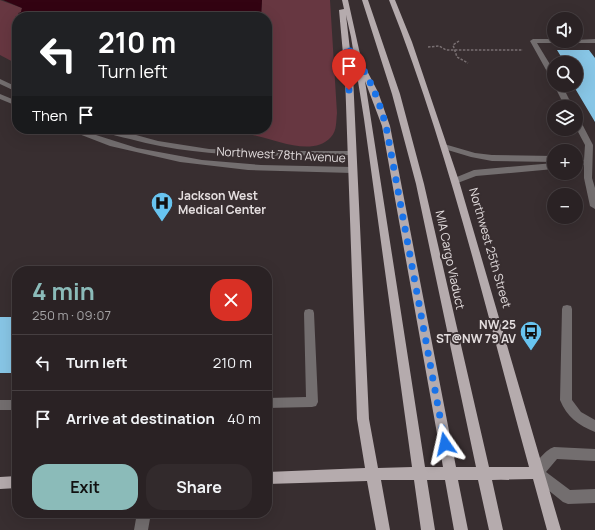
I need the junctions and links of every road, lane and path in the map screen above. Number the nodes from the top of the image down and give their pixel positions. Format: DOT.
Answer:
graph roads {
  1 [pos="341,0"];
  2 [pos="345,0"];
  3 [pos="365,0"];
  4 [pos="392,0"];
  5 [pos="459,41"];
  6 [pos="595,41"];
  7 [pos="346,46"];
  8 [pos="428,47"];
  9 [pos="455,50"];
  10 [pos="528,50"];
  11 [pos="468,63"];
  12 [pos="547,65"];
  13 [pos="0,81"];
  14 [pos="8,85"];
  15 [pos="12,87"];
  16 [pos="0,90"];
  17 [pos="0,96"];
  18 [pos="12,102"];
  19 [pos="583,133"];
  20 [pos="85,134"];
  21 [pos="124,134"];
  22 [pos="444,146"];
  23 [pos="352,153"];
  24 [pos="547,159"];
  25 [pos="583,164"];
  26 [pos="589,164"];
  27 [pos="547,167"];
  28 [pos="352,170"];
  29 [pos="455,181"];
  30 [pos="595,206"];
  31 [pos="566,309"];
  32 [pos="309,313"];
  33 [pos="272,403"];
  34 [pos="0,405"];
  35 [pos="12,405"];
  36 [pos="595,426"];
  37 [pos="595,455"];
  38 [pos="537,473"];
  39 [pos="374,474"];
  40 [pos="451,475"];
  41 [pos="272,478"];
  42 [pos="12,482"];
  43 [pos="0,483"];
  44 [pos="595,496"];
  45 [pos="143,518"];
  46 [pos="141,530"];
  47 [pos="383,530"];
  48 [pos="428,530"];
  49 [pos="461,530"];
  50 [pos="496,530"];
  51 [pos="554,530"];
  1 -- 7 [label="main road"];
  2 -- 48 [label="main road"];
  3 -- 50 [label="main road, MIA Cargo Viaduct"];
  4 -- 22 [label="main road, Northwest 25th Street"];
  5 -- 9 [label="path"];
  6 -- 12 [label="street"];
  7 -- 23 [label="main road"];
  7 -- 40 [label="main road"];
  8 -- 9 [label="path"];
  9 -- 10 [label="path"];
  9 -- 11 [label="path"];
  13 -- 14 [label="street"];
  14 -- 15 [label="street"];
  14 -- 16 [label="street"];
  17 -- 18 [label="street"];
  19 -- 26 [label="street"];
  20 -- 28 [label="street, Northwest 78th Avenue"];
  21 -- 23 [label="street, Northwest 78th Avenue"];
  22 -- 24 [label="street"];
  22 -- 29 [label="main road, Northwest 25th Street"];
  23 -- 28 [label="main road"];
  25 -- 26 [label="street"];
  26 -- 30 [label="street"];
  27 -- 29 [label="street"];
  28 -- 39 [label="main road"];
  29 -- 38 [label="main road, Northwest 25th Street"];
  31 -- 36 [label="street"];
  32 -- 33 [label="street"];
  34 -- 35 [label="street"];
  37 -- 38 [label="street"];
  38 -- 40 [label="main road"];
  38 -- 44 [label="street"];
  38 -- 51 [label="main road, Northwest 25th Street"];
  39 -- 40 [label="main road"];
  39 -- 41 [label="main road"];
  39 -- 47 [label="main road"];
  40 -- 49 [label="main road"];
  42 -- 43 [label="main road"];
  45 -- 46 [label="street"];
}
